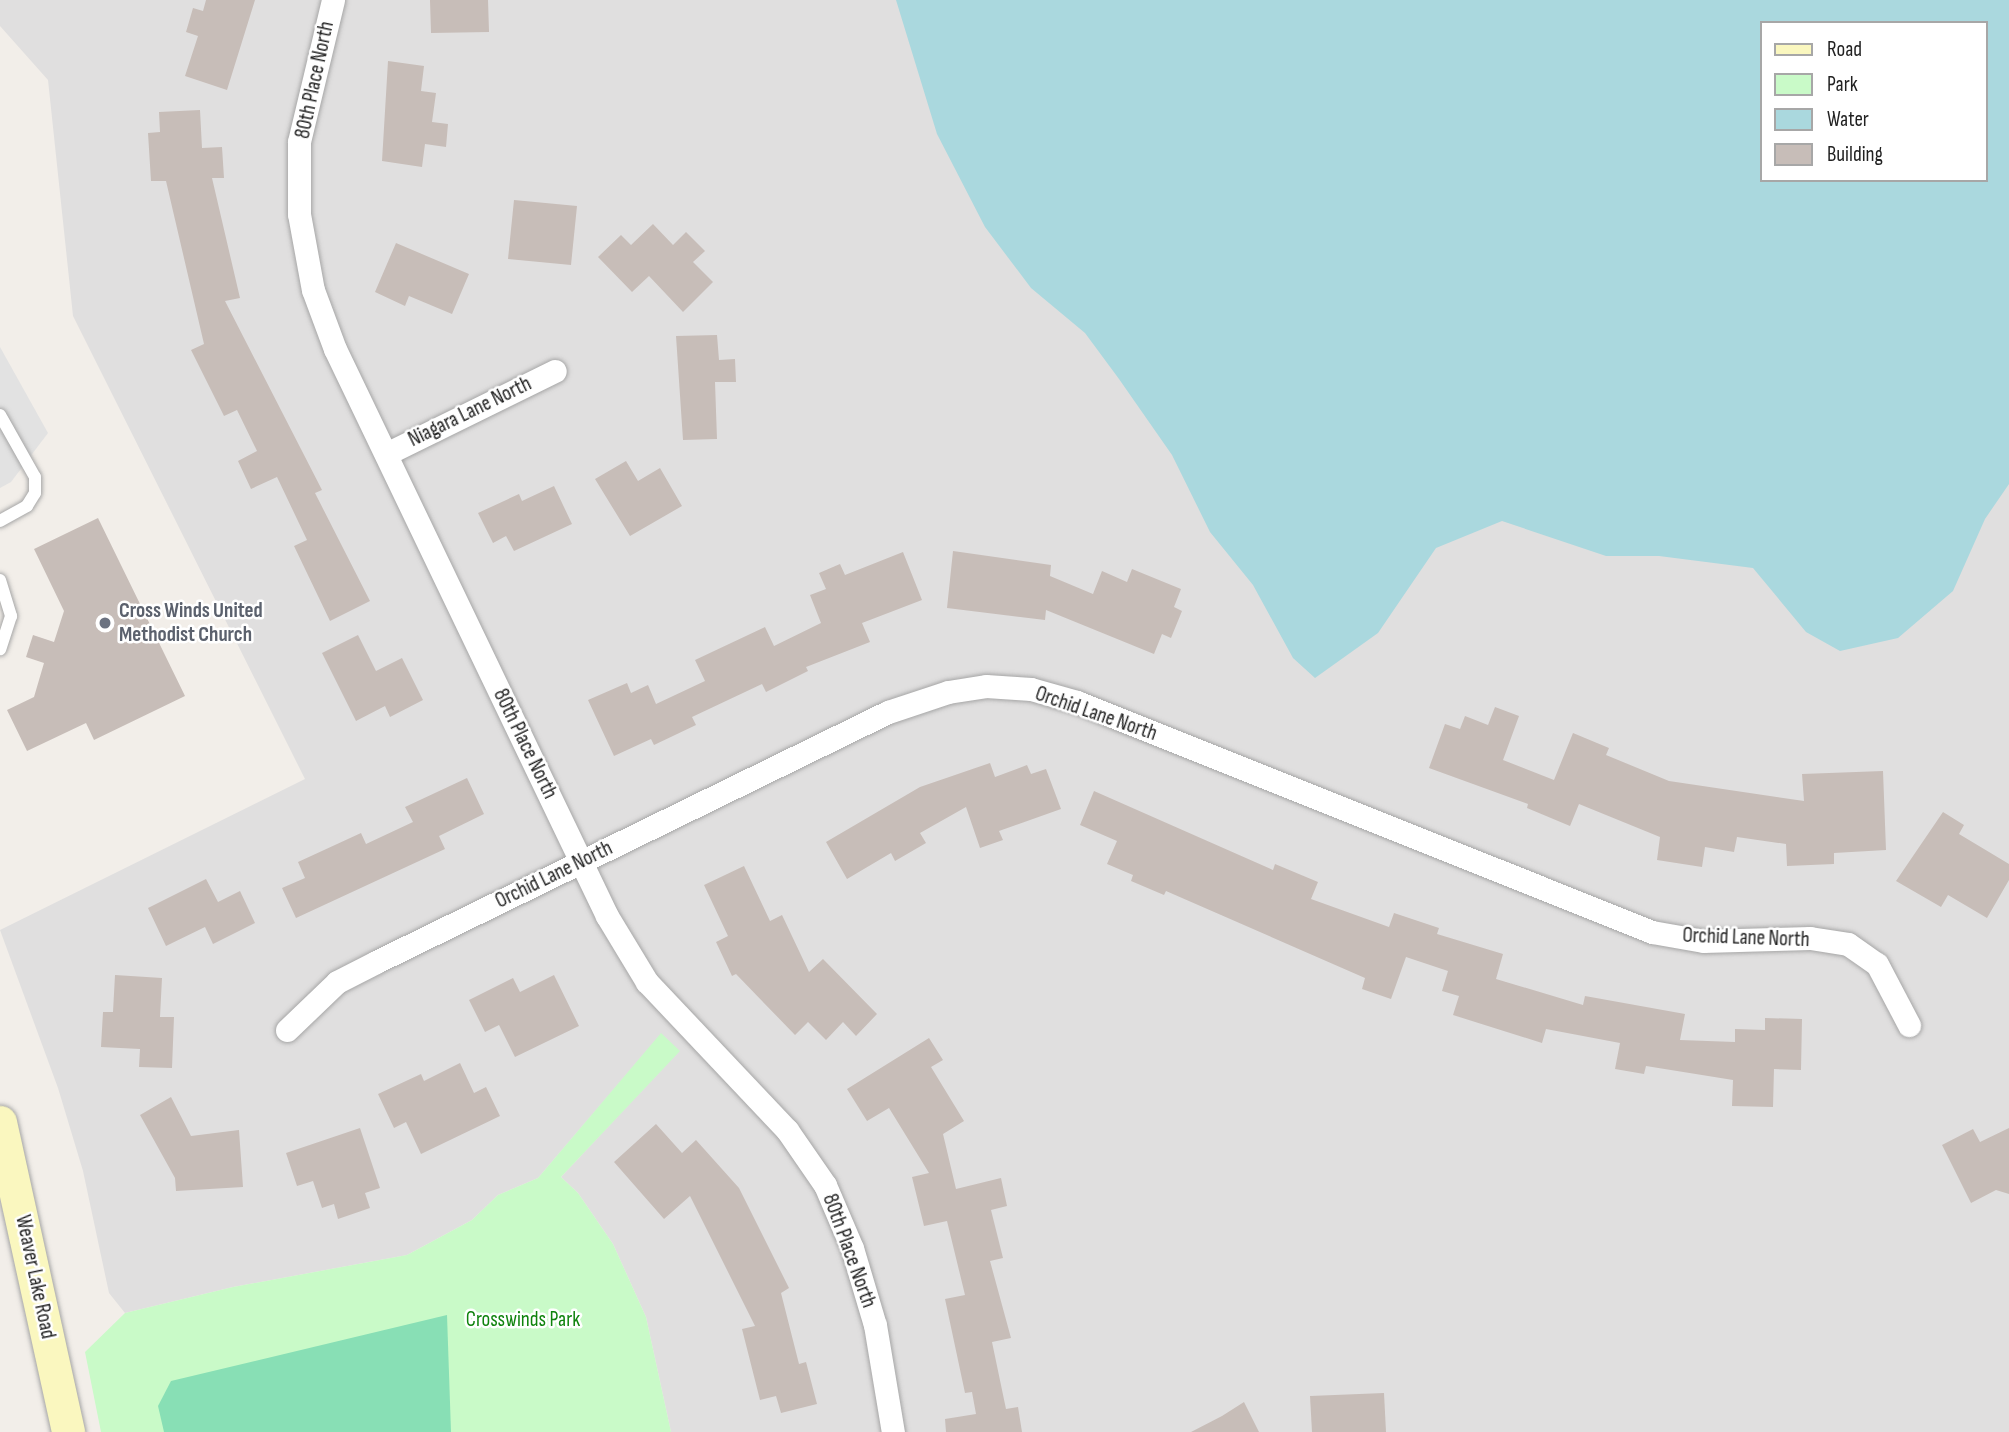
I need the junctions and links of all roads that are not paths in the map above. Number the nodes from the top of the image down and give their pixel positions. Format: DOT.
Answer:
graph roads {
  1 [pos="333,0"];
  2 [pos="555,371"];
  3 [pos="0,415"];
  4 [pos="386,454"];
  5 [pos="0,521"];
  6 [pos="0,580"];
  7 [pos="0,649"];
  8 [pos="582,862"];
  9 [pos="1909,1025"];
  10 [pos="287,1030"];
  11 [pos="0,1122"];
  12 [pos="68,1432"];
  13 [pos="893,1432"];
  1 -- 4 [label="street, 80th Place North"];
  2 -- 4 [label="street, Niagara Lane North"];
  3 -- 5 [label="lane"];
  4 -- 8 [label="street, 80th Place North"];
  6 -- 7 [label="lane"];
  8 -- 9 [label="street, Orchid Lane North"];
  8 -- 10 [label="street, Orchid Lane North"];
  8 -- 13 [label="street, 80th Place North"];
  11 -- 12 [label="main road, Weaver Lake Road"];
}
